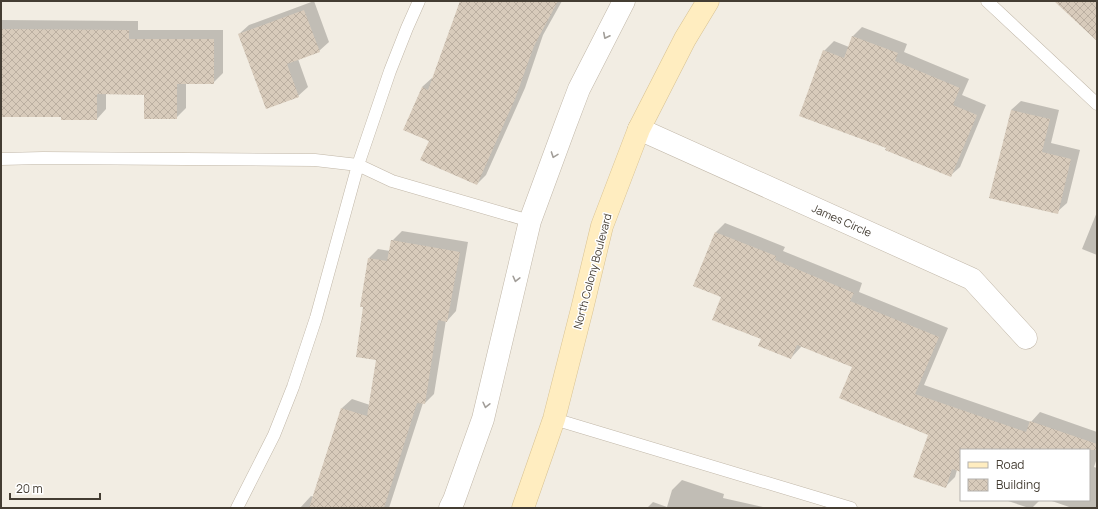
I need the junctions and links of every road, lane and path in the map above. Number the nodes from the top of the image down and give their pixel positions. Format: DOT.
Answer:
graph roads {
  1 [pos="419,1"];
  2 [pos="624,1"];
  3 [pos="708,1"];
  4 [pos="987,1"];
  5 [pos="1097,104"];
  6 [pos="639,129"];
  7 [pos="1,159"];
  8 [pos="358,165"];
  9 [pos="530,220"];
  10 [pos="1026,338"];
  11 [pos="554,419"];
  12 [pos="237,508"];
  13 [pos="450,508"];
  14 [pos="524,508"];
  15 [pos="851,508"];
  1 -- 8 [label="lane"];
  2 -- 9 [label="street, one-way"];
  3 -- 6 [label="main road, North Colony Boulevard"];
  4 -- 5 [label="lane"];
  6 -- 10 [label="street, James Circle"];
  6 -- 11 [label="main road, North Colony Boulevard"];
  7 -- 8 [label="lane"];
  8 -- 9 [label="lane"];
  8 -- 12 [label="lane"];
  9 -- 13 [label="street, one-way"];
  11 -- 14 [label="main road, North Colony Boulevard"];
  11 -- 15 [label="lane"];
}
